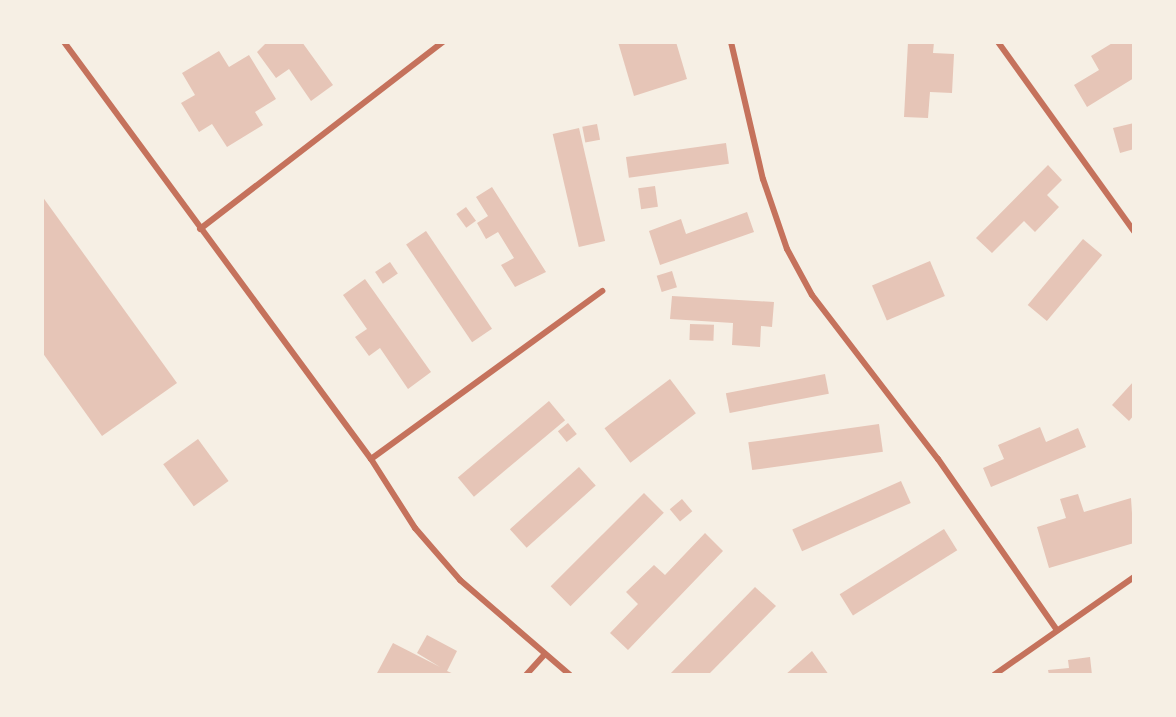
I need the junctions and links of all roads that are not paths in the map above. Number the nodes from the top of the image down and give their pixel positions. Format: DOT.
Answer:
graph roads {
  1 [pos="64,42"];
  2 [pos="443,42"];
  3 [pos="731,42"];
  4 [pos="998,42"];
  5 [pos="200,229"];
  6 [pos="1134,231"];
  7 [pos="602,291"];
  8 [pos="371,459"];
  9 [pos="1134,577"];
  10 [pos="1057,630"];
  11 [pos="545,654"];
  12 [pos="526,675"];
  13 [pos="570,675"];
  14 [pos="994,675"];
  1 -- 5 [label="street"];
  2 -- 5 [label="street"];
  3 -- 10 [label="street"];
  4 -- 6 [label="street"];
  5 -- 8 [label="street"];
  7 -- 8 [label="street"];
  8 -- 11 [label="street"];
  9 -- 10 [label="street"];
  10 -- 14 [label="street"];
  11 -- 12 [label="street"];
  11 -- 13 [label="street"];
}
